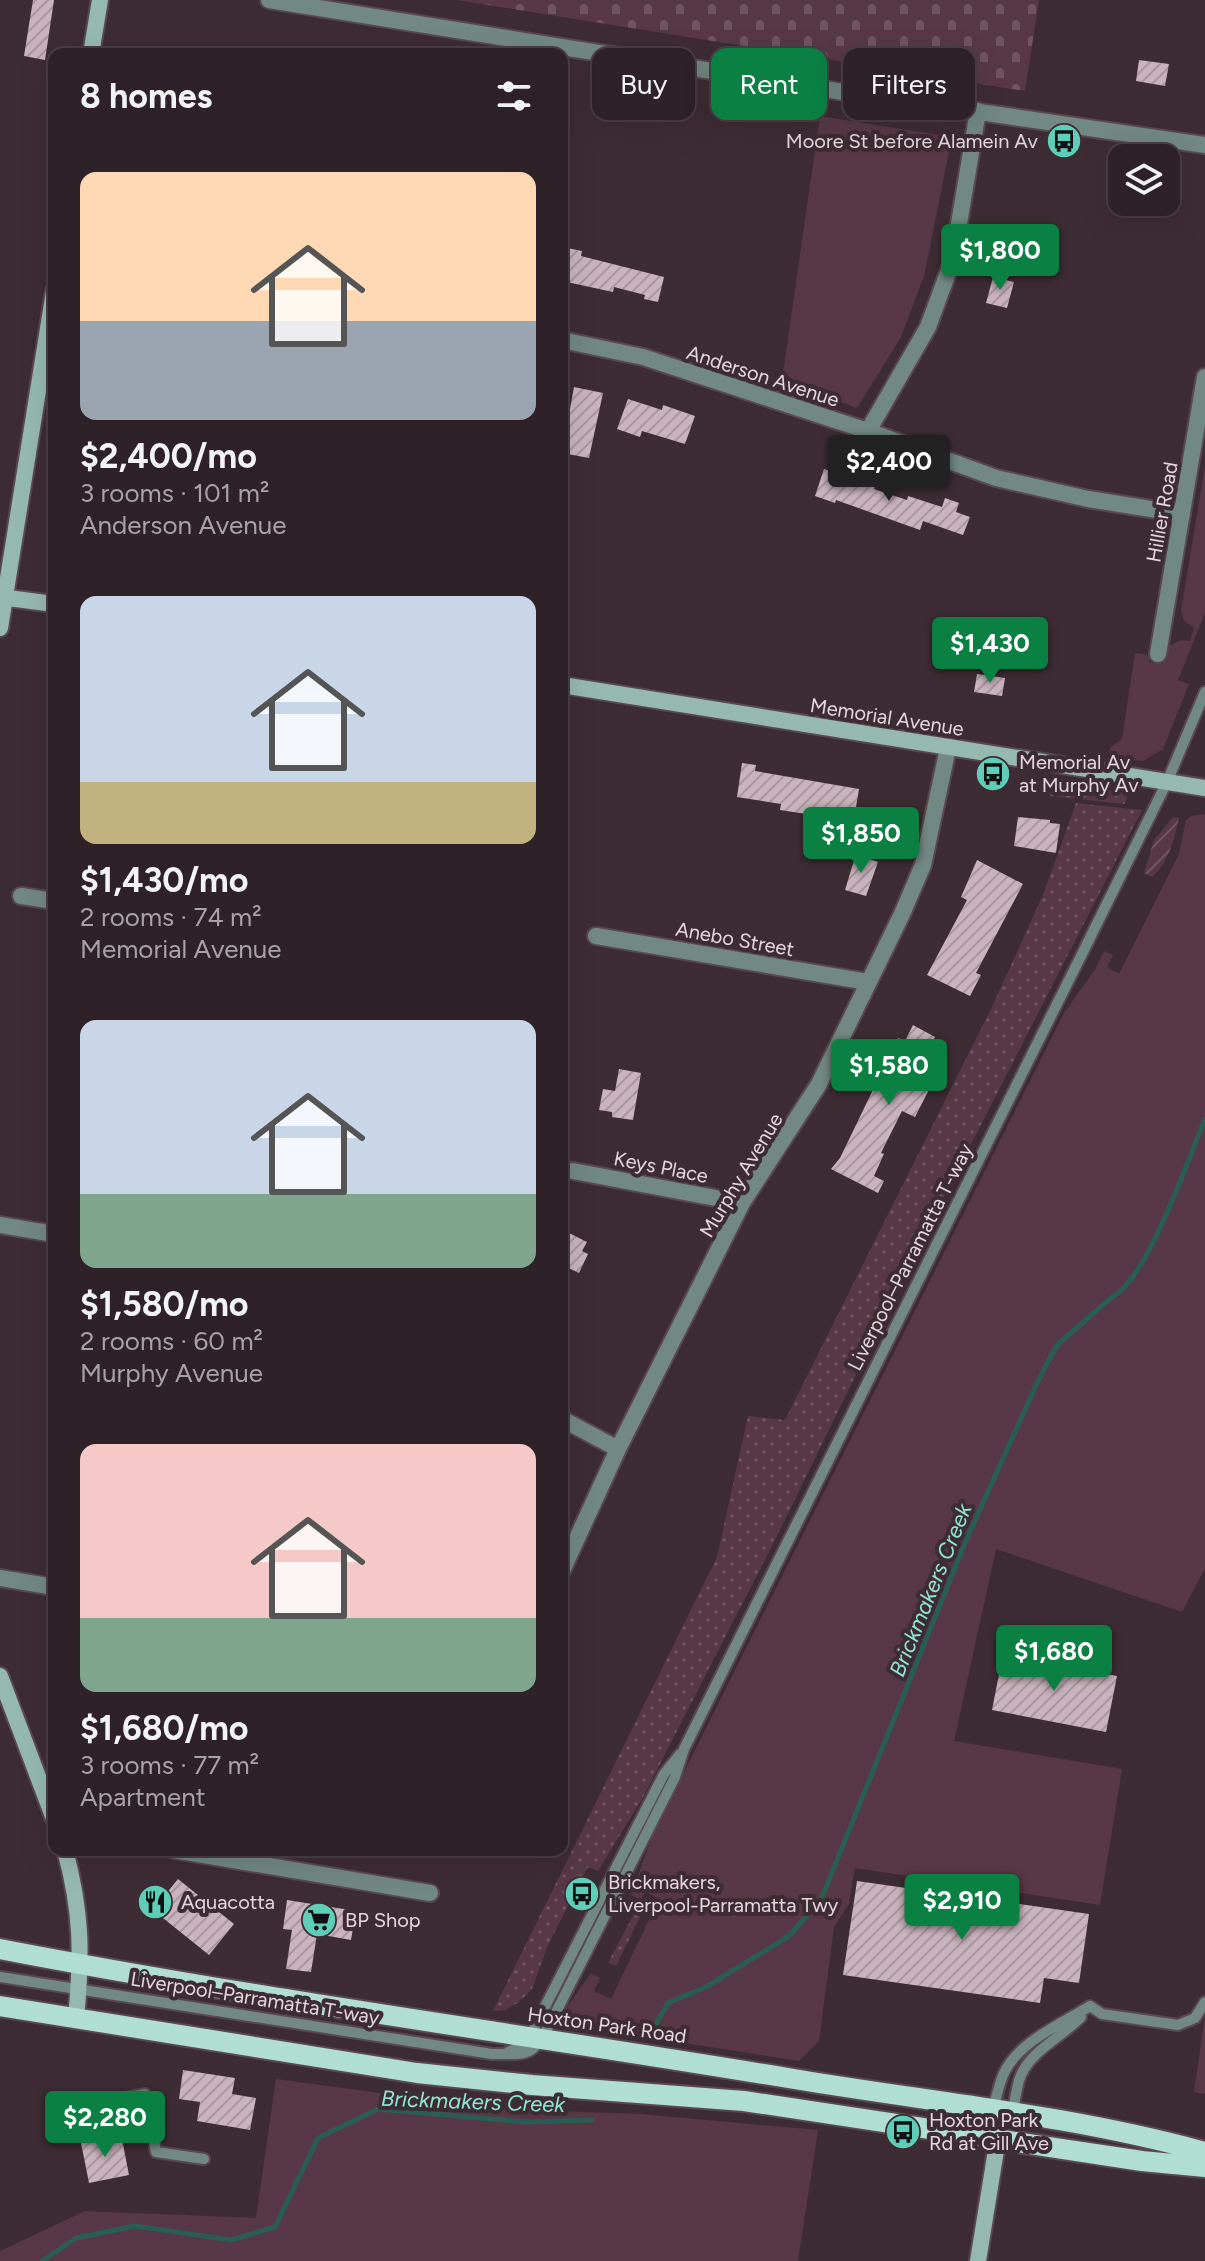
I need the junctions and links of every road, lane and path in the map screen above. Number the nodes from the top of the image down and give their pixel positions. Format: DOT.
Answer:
graph roads {
  1 [pos="100,0"];
  2 [pos="269,0"];
  3 [pos="92,48"];
  4 [pos="978,111"];
  5 [pos="1205,145"];
  6 [pos="48,327"];
  7 [pos="568,341"];
  8 [pos="1205,377"];
  9 [pos="868,431"];
  10 [pos="1182,514"];
  11 [pos="3,597"];
  12 [pos="48,603"];
  13 [pos="0,628"];
  14 [pos="1158,654"];
  15 [pos="568,686"];
  16 [pos="1205,692"];
  17 [pos="948,748"];
  18 [pos="1167,782"];
  19 [pos="1205,788"];
  20 [pos="21,896"];
  21 [pos="48,900"];
  22 [pos="596,936"];
  23 [pos="868,982"];
  24 [pos="573,1171"];
  25 [pos="742,1203"];
  26 [pos="0,1225"];
  27 [pos="48,1233"];
  28 [pos="568,1422"];
  29 [pos="618,1449"];
  30 [pos="568,1558"];
  31 [pos="0,1578"];
  32 [pos="48,1586"];
  33 [pos="0,1676"];
  34 [pos="684,1749"];
  35 [pos="48,1803"];
  36 [pos="67,1856"];
  37 [pos="210,1856"];
  38 [pos="430,1893"];
  39 [pos="0,1949"];
  40 [pos="81,1964"];
  41 [pos="0,1977"];
  42 [pos="79,1989"];
  43 [pos="1205,2002"];
  44 [pos="0,2006"];
  45 [pos="1090,2006"];
  46 [pos="76,2019"];
  47 [pos="535,2033"];
  48 [pos="62,2110"];
  49 [pos="1003,2111"];
  50 [pos="998,2138"];
  51 [pos="1205,2152"];
  52 [pos="204,2159"];
  53 [pos="1205,2167"];
  54 [pos="978,2261"];
  1 -- 3 [label="street"];
  2 -- 4 [label="street"];
  4 -- 5 [label="street"];
  4 -- 9 [label="street"];
  6 -- 11 [label="street"];
  7 -- 9 [label="street, Anderson Avenue"];
  8 -- 10 [label="street, Hillier Road"];
  9 -- 10 [label="street, Anderson Avenue"];
  10 -- 14 [label="street, Hillier Road"];
  11 -- 12 [label="street"];
  11 -- 13 [label="street"];
  15 -- 17 [label="street, Memorial Avenue"];
  16 -- 18 [label="lane, Liverpool–Parramatta T-way"];
  17 -- 18 [label="street, Memorial Avenue"];
  17 -- 23 [label="street, Murphy Avenue"];
  18 -- 19 [label="street, Memorial Avenue"];
  18 -- 34 [label="lane, Liverpool–Parramatta T-way"];
  20 -- 21 [label="street"];
  22 -- 23 [label="street, Anebo Street"];
  23 -- 25 [label="street, Murphy Avenue"];
  24 -- 25 [label="street, Keys Place"];
  25 -- 29 [label="street, Murphy Avenue"];
  26 -- 27 [label="street"];
  28 -- 29 [label="street"];
  29 -- 30 [label="street, Murphy Avenue"];
  31 -- 32 [label="street"];
  33 -- 35 [label="street"];
  34 -- 47 [label="lane, Liverpool–Parramatta T-way"];
  34 -- 47 [label="lane, Liverpool–Parramatta T-way"];
  36 -- 40 [label="street"];
  37 -- 38 [label="street"];
  39 -- 40 [label="main road, Hoxton Park Road"];
  40 -- 42 [label="street"];
  40 -- 47 [label="main road, Hoxton Park Road"];
  41 -- 42 [label="lane, Liverpool–Parramatta T-way"];
  42 -- 46 [label="street"];
  42 -- 47 [label="lane, Liverpool–Parramatta T-way"];
  43 -- 45 [label="lane"];
  44 -- 46 [label="main road"];
  45 -- 49 [label="lane"];
  45 -- 49 [label="lane"];
  46 -- 50 [label="main road"];
  47 -- 49 [label="main road, Hoxton Park Road"];
  48 -- 52 [label="lane"];
  49 -- 50 [label="main road"];
  49 -- 51 [label="main road, Hoxton Park Road"];
  50 -- 53 [label="main road"];
  50 -- 54 [label="street"];
}
